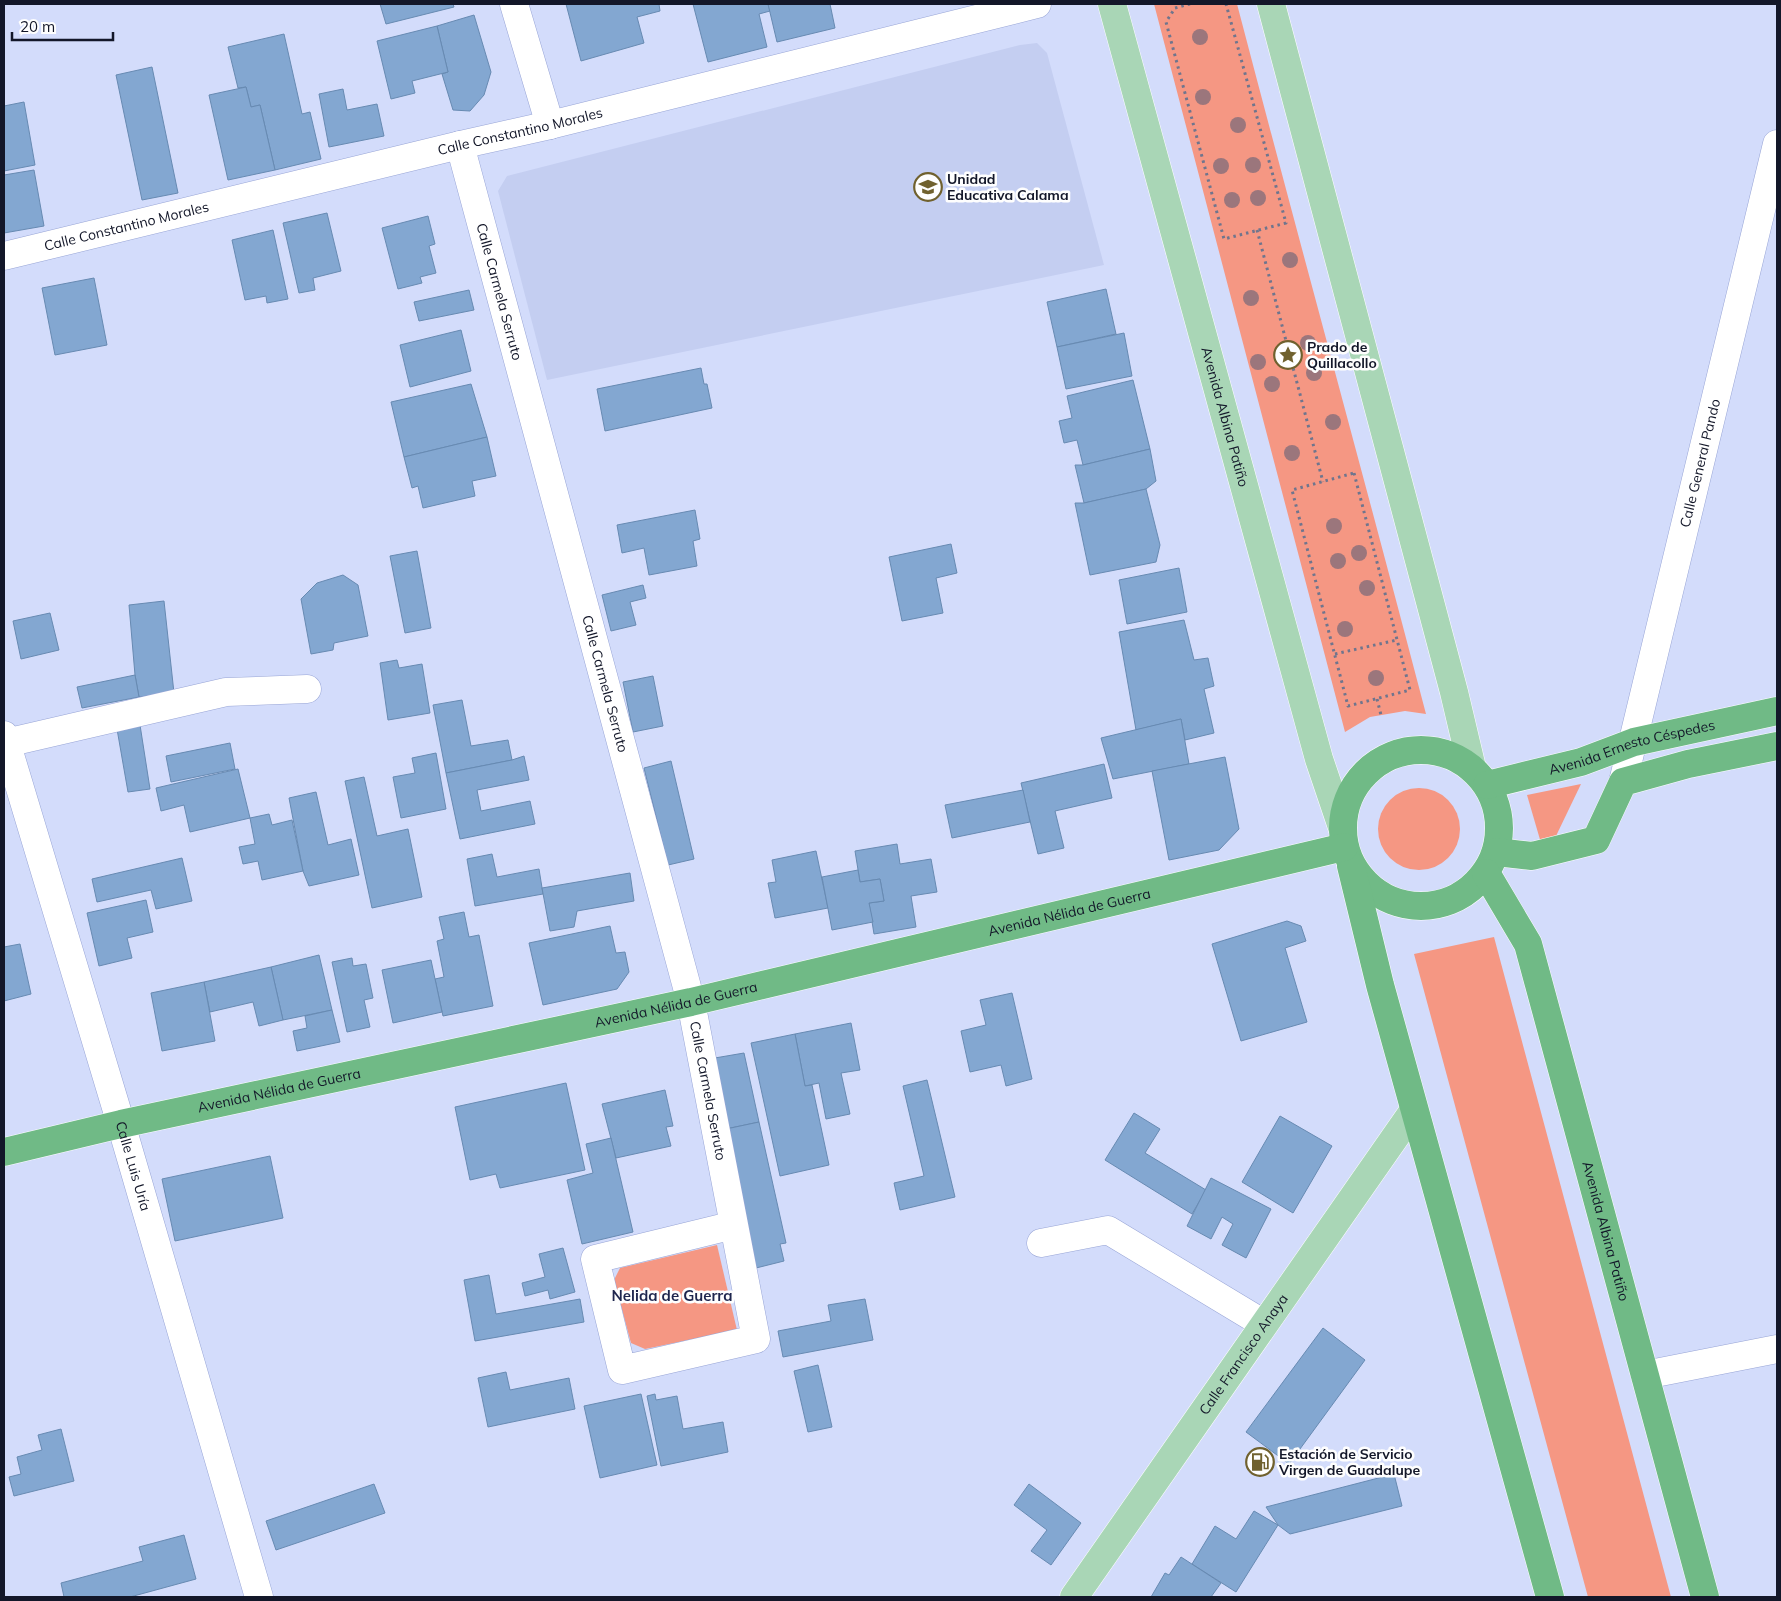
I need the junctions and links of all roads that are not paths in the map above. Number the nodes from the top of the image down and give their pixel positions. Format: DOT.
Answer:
graph roads {
  1 [pos="514,4"];
  2 [pos="1037,4"];
  3 [pos="1112,4"];
  4 [pos="1271,4"];
  5 [pos="550,125"];
  6 [pos="460,145"];
  7 [pos="1777,148"];
  8 [pos="4,256"];
  9 [pos="307,689"];
  10 [pos="1777,711"];
  11 [pos="5,739"];
  12 [pos="1634,742"];
  13 [pos="1777,746"];
  14 [pos="1479,777"];
  15 [pos="1624,782"];
  16 [pos="1346,846"];
  17 [pos="1491,862"];
  18 [pos="691,1002"];
  19 [pos="1414,1110"];
  20 [pos="121,1124"];
  21 [pos="4,1152"];
  22 [pos="734,1225"];
  23 [pos="1041,1243"];
  24 [pos="1264,1324"];
  25 [pos="1777,1349"];
  26 [pos="1645,1374"];
  27 [pos="260,1597"];
  28 [pos="1074,1597"];
  29 [pos="1550,1597"];
  30 [pos="1705,1597"];
  1 -- 5 [label="street"];
  2 -- 5 [label="street, Calle Constantino Morales"];
  3 -- 16 [label="main road, Avenida Albina Patiño"];
  4 -- 14 [label="main road"];
  5 -- 6 [label="street, Calle Constantino Morales"];
  6 -- 8 [label="street, Calle Constantino Morales"];
  6 -- 18 [label="street, Calle Carmela Serruto"];
  7 -- 12 [label="street, Calle General Pando"];
  9 -- 11 [label="street"];
  10 -- 12 [label="highway, Avenida Ernesto Céspedes"];
  11 -- 20 [label="street, Calle Luis Uría"];
  12 -- 14 [label="highway, Avenida Ernesto Céspedes"];
  12 -- 15 [label="street, Calle General Pando"];
  13 -- 15 [label="highway"];
  14 -- 16 [label="highway"];
  14 -- 17 [label="highway"];
  15 -- 17 [label="highway"];
  16 -- 17 [label="highway"];
  16 -- 18 [label="highway, Avenida Nélida de Guerra"];
  16 -- 19 [label="highway, Avenida Albina Patiño"];
  17 -- 26 [label="highway, Avenida Albina Patiño"];
  18 -- 20 [label="highway, Avenida Nélida de Guerra"];
  18 -- 22 [label="street, Calle Carmela Serruto"];
  19 -- 24 [label="main road, Calle Francisco Anaya"];
  19 -- 29 [label="highway, Avenida Albina Patiño"];
  20 -- 21 [label="highway, Avenida Nélida de Guerra"];
  20 -- 27 [label="street, Calle Luis Uría"];
  22 -- 22 [label="street, Calle Carmela Serruto"];
  23 -- 24 [label="street"];
  24 -- 28 [label="main road, Calle Francisco Anaya"];
  25 -- 26 [label="street"];
  26 -- 30 [label="highway, Avenida Albina Patiño"];
}
